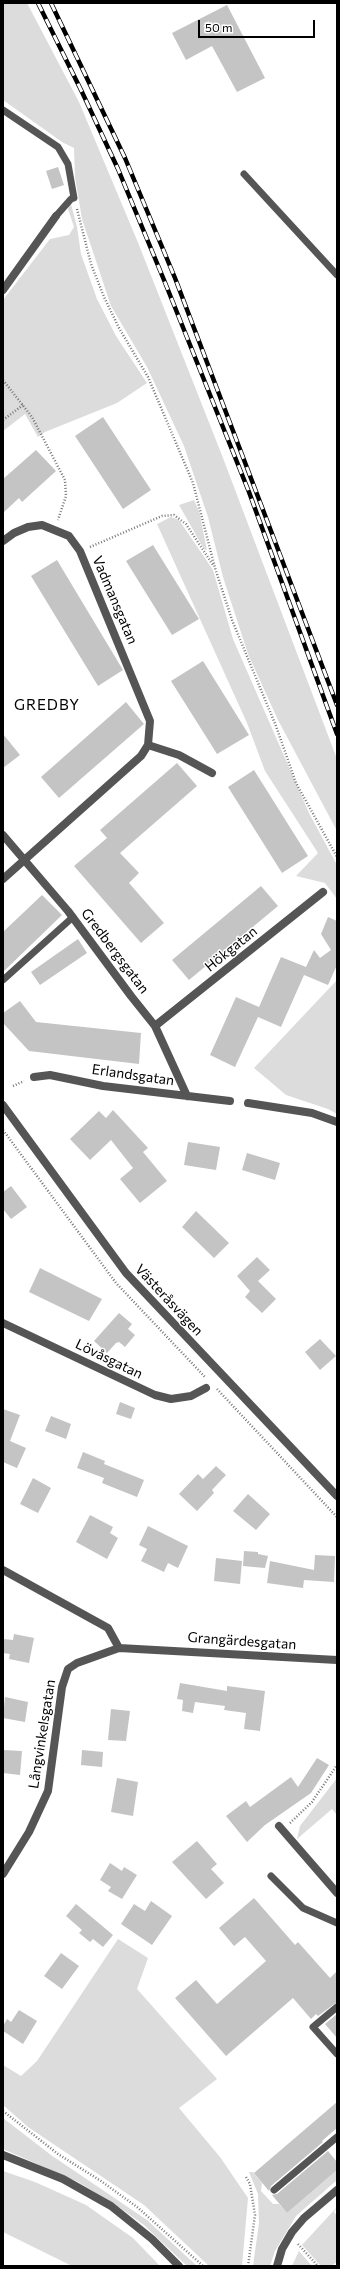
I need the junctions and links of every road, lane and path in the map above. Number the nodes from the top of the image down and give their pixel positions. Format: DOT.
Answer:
graph roads {
  1 [pos="3,110"];
  2 [pos="244,174"];
  3 [pos="74,198"];
  4 [pos="56,216"];
  5 [pos="337,275"];
  6 [pos="3,290"];
  7 [pos="3,380"];
  8 [pos="23,405"];
  9 [pos="3,420"];
  10 [pos="55,530"];
  11 [pos="3,541"];
  12 [pos="80,551"];
  13 [pos="215,568"];
  14 [pos="148,745"];
  15 [pos="212,773"];
  16 [pos="3,835"];
  17 [pos="337,857"];
  18 [pos="24,859"];
  19 [pos="3,878"];
  20 [pos="324,892"];
  21 [pos="73,916"];
  22 [pos="3,980"];
  23 [pos="155,1026"];
  24 [pos="34,1077"];
  25 [pos="187,1096"];
  26 [pos="230,1101"];
  27 [pos="248,1103"];
  28 [pos="3,1105"];
  29 [pos="337,1122"];
  30 [pos="3,1323"];
  31 [pos="206,1388"];
  32 [pos="337,1496"];
  33 [pos="3,1570"];
  34 [pos="119,1648"];
  35 [pos="145,1648"];
  36 [pos="337,1660"];
  37 [pos="337,1765"];
  38 [pos="280,1828"];
  39 [pos="3,1874"];
  40 [pos="271,1876"];
  41 [pos="337,1893"];
  42 [pos="337,1923"];
  43 [pos="337,2007"];
  44 [pos="337,2054"];
  45 [pos="3,2111"];
  46 [pos="337,2137"];
  47 [pos="3,2155"];
  48 [pos="246,2177"];
  49 [pos="274,2190"];
  50 [pos="337,2190"];
  51 [pos="298,2244"];
  52 [pos="178,2266"];
  53 [pos="203,2266"];
  54 [pos="248,2266"];
  55 [pos="277,2266"];
  56 [pos="318,2266"];
  1 -- 3 [label="lane"];
  2 -- 5 [label="lane"];
  3 -- 4 [label="lane"];
  3 -- 13 [label="path"];
  4 -- 6 [label="street"];
  7 -- 8 [label="path"];
  8 -- 9 [label="path"];
  8 -- 10 [label="path"];
  10 -- 11 [label="street, Vadmansgatan"];
  10 -- 12 [label="street, Vadmansgatan"];
  12 -- 13 [label="path"];
  12 -- 14 [label="street, Vadmansgatan"];
  13 -- 17 [label="path"];
  14 -- 15 [label="street"];
  14 -- 18 [label="street"];
  16 -- 18 [label="street, Gredbergsgatan"];
  18 -- 19 [label="street"];
  18 -- 21 [label="street, Gredbergsgatan"];
  20 -- 23 [label="street, Hökgatan"];
  21 -- 22 [label="lane"];
  21 -- 23 [label="street, Gredbergsgatan"];
  23 -- 25 [label="street, Gredbergsgatan"];
  24 -- 25 [label="street, Erlandsgatan"];
  25 -- 26 [label="street, Erlandsgatan"];
  27 -- 29 [label="street"];
  28 -- 32 [label="street, Västeråsvägen"];
  30 -- 31 [label="street, Lövåsgatan"];
  33 -- 34 [label="street"];
  34 -- 35 [label="street, Långvinkelsgatan"];
  34 -- 39 [label="street, Långvinkelsgatan"];
  35 -- 36 [label="street, Grangärdesgatan"];
  37 -- 38 [label="path"];
  38 -- 41 [label="street"];
  40 -- 42 [label="lane"];
  43 -- 44 [label="lane"];
  45 -- 53 [label="path"];
  46 -- 49 [label="lane"];
  47 -- 52 [label="street"];
  48 -- 54 [label="path"];
  50 -- 55 [label="street"];
  51 -- 56 [label="path"];
}
